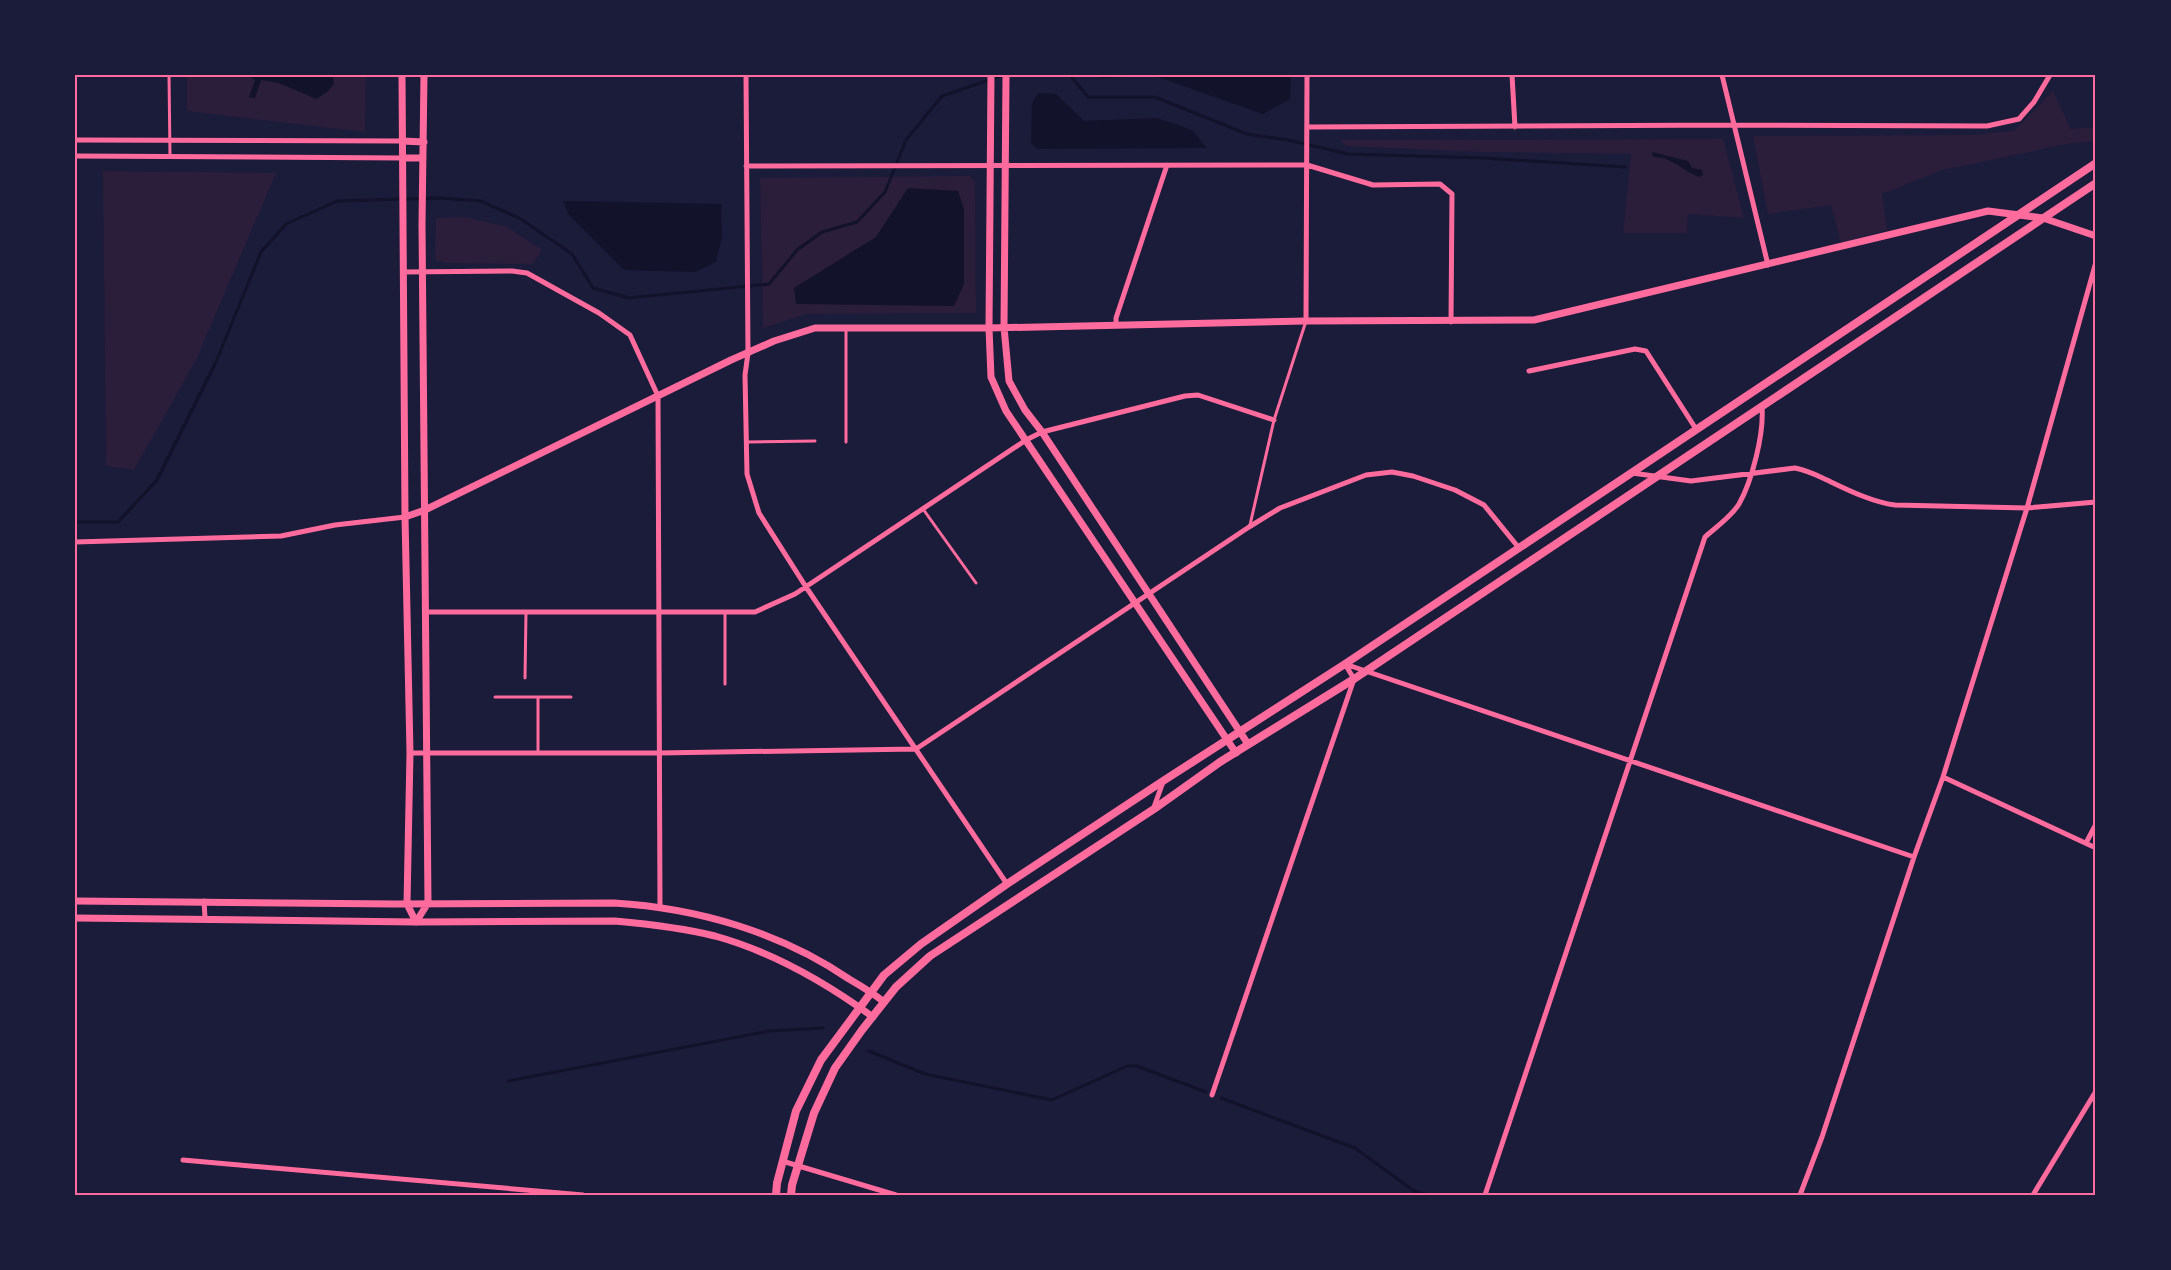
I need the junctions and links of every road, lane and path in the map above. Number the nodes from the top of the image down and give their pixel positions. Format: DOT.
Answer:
graph roads {
  1 [pos="169,75"];
  2 [pos="402,75"];
  3 [pos="424,75"];
  4 [pos="746,75"];
  5 [pos="991,75"];
  6 [pos="1006,75"];
  7 [pos="1307,75"];
  8 [pos="1512,75"];
  9 [pos="1722,75"];
  10 [pos="2049,75"];
  11 [pos="1733,125"];
  12 [pos="1307,128"];
  13 [pos="1515,128"];
  14 [pos="75,140"];
  15 [pos="170,140"];
  16 [pos="402,141"];
  17 [pos="424,142"];
  18 [pos="75,156"];
  19 [pos="170,156"];
  20 [pos="403,158"];
  21 [pos="423,159"];
  22 [pos="2096,163"];
  23 [pos="1167,165"];
  24 [pos="1307,165"];
  25 [pos="746,166"];
  26 [pos="991,166"];
  27 [pos="1006,166"];
  28 [pos="2096,183"];
  29 [pos="2021,214"];
  30 [pos="2043,218"];
  31 [pos="2096,236"];
  32 [pos="2096,262"];
  33 [pos="1768,265"];
  34 [pos="403,272"];
  35 [pos="423,272"];
  36 [pos="1306,321"];
  37 [pos="1451,322"];
  38 [pos="1116,325"];
  39 [pos="1004,327"];
  40 [pos="846,328"];
  41 [pos="989,328"];
  42 [pos="748,353"];
  43 [pos="1529,371"];
  44 [pos="658,396"];
  45 [pos="1762,408"];
  46 [pos="1274,420"];
  47 [pos="1696,429"];
  48 [pos="1042,432"];
  49 [pos="1026,440"];
  50 [pos="815,441"];
  51 [pos="747,442"];
  52 [pos="846,442"];
  53 [pos="1630,473"];
  54 [pos="1751,473"];
  55 [pos="1656,476"];
  56 [pos="2096,502"];
  57 [pos="2027,508"];
  58 [pos="923,509"];
  59 [pos="425,510"];
  60 [pos="405,518"];
  61 [pos="1249,526"];
  62 [pos="75,542"];
  63 [pos="1519,548"];
  64 [pos="976,583"];
  65 [pos="806,587"];
  66 [pos="1148,593"];
  67 [pos="1136,601"];
  68 [pos="426,612"];
  69 [pos="526,612"];
  70 [pos="660,612"];
  71 [pos="725,612"];
  72 [pos="1345,664"];
  73 [pos="1366,671"];
  74 [pos="525,678"];
  75 [pos="1354,679"];
  76 [pos="725,684"];
  77 [pos="495,697"];
  78 [pos="538,697"];
  79 [pos="571,697"];
  80 [pos="1239,732"];
  81 [pos="1227,740"];
  82 [pos="1248,744"];
  83 [pos="916,749"];
  84 [pos="427,752"];
  85 [pos="538,752"];
  86 [pos="410,753"];
  87 [pos="659,753"];
  88 [pos="1236,753"];
  89 [pos="1631,761"];
  90 [pos="1943,777"];
  91 [pos="1163,781"];
  92 [pos="1154,809"];
  93 [pos="2096,824"];
  94 [pos="2086,843"];
  95 [pos="2096,848"];
  96 [pos="1914,857"];
  97 [pos="1007,884"];
  98 [pos="75,901"];
  99 [pos="204,902"];
  100 [pos="428,903"];
  101 [pos="407,904"];
  102 [pos="660,908"];
  103 [pos="75,918"];
  104 [pos="205,918"];
  105 [pos="416,922"];
  106 [pos="872,992"];
  107 [pos="884,1002"];
  108 [pos="860,1007"];
  109 [pos="873,1017"];
  110 [pos="2096,1091"];
  111 [pos="1212,1095"];
  112 [pos="183,1160"];
  113 [pos="782,1161"];
  114 [pos="798,1165"];
  115 [pos="583,1195"];
  116 [pos="776,1195"];
  117 [pos="791,1195"];
  118 [pos="896,1195"];
  119 [pos="1485,1195"];
  120 [pos="1800,1195"];
  121 [pos="2033,1195"];
  1 -- 15 [label="lane"];
  2 -- 16 [label="street"];
  3 -- 17 [label="street"];
  4 -- 25 [label="street"];
  5 -- 26 [label="street"];
  6 -- 27 [label="street"];
  7 -- 12 [label="street"];
  8 -- 13 [label="street"];
  9 -- 11 [label="street"];
  10 -- 11 [label="street"];
  11 -- 13 [label="street"];
  11 -- 33 [label="street"];
  12 -- 13 [label="street"];
  12 -- 24 [label="street"];
  14 -- 15 [label="street"];
  15 -- 16 [label="street"];
  15 -- 19 [label="lane"];
  16 -- 17 [label="street"];
  16 -- 20 [label="street"];
  17 -- 21 [label="street"];
  18 -- 19 [label="street"];
  19 -- 20 [label="street"];
  20 -- 21 [label="street"];
  20 -- 34 [label="street"];
  21 -- 35 [label="street"];
  22 -- 29 [label="main road"];
  23 -- 24 [label="street"];
  23 -- 27 [label="street"];
  23 -- 38 [label="street"];
  24 -- 36 [label="street"];
  24 -- 37 [label="street"];
  25 -- 26 [label="street"];
  25 -- 42 [label="street"];
  26 -- 27 [label="street"];
  26 -- 41 [label="street"];
  27 -- 39 [label="street"];
  28 -- 30 [label="main road"];
  29 -- 30 [label="street"];
  29 -- 33 [label="street"];
  29 -- 47 [label="main road"];
  30 -- 31 [label="street"];
  30 -- 45 [label="main road"];
  32 -- 57 [label="street"];
  33 -- 37 [label="street"];
  34 -- 35 [label="street"];
  34 -- 60 [label="street"];
  35 -- 44 [label="street"];
  35 -- 59 [label="street"];
  36 -- 37 [label="street"];
  36 -- 38 [label="street"];
  36 -- 46 [label="lane"];
  38 -- 39 [label="street"];
  39 -- 41 [label="street"];
  39 -- 48 [label="street"];
  40 -- 41 [label="street"];
  40 -- 42 [label="street"];
  40 -- 52 [label="lane"];
  41 -- 49 [label="street"];
  42 -- 44 [label="street"];
  42 -- 51 [label="street"];
  43 -- 47 [label="street"];
  44 -- 59 [label="street"];
  44 -- 70 [label="street"];
  45 -- 54 [label="street"];
  45 -- 55 [label="main road"];
  46 -- 48 [label="street"];
  46 -- 61 [label="lane"];
  47 -- 53 [label="main road"];
  48 -- 49 [label="street"];
  48 -- 66 [label="street"];
  49 -- 58 [label="street"];
  49 -- 67 [label="street"];
  50 -- 51 [label="lane"];
  51 -- 65 [label="street"];
  53 -- 55 [label="street"];
  53 -- 63 [label="main road"];
  54 -- 55 [label="street"];
  54 -- 57 [label="street"];
  54 -- 89 [label="street"];
  55 -- 73 [label="main road"];
  56 -- 57 [label="street"];
  57 -- 90 [label="street"];
  58 -- 64 [label="lane"];
  58 -- 65 [label="street"];
  59 -- 60 [label="street"];
  59 -- 68 [label="street"];
  60 -- 62 [label="street"];
  60 -- 86 [label="street"];
  61 -- 63 [label="street"];
  61 -- 66 [label="street"];
  63 -- 72 [label="main road"];
  65 -- 71 [label="street"];
  65 -- 83 [label="street"];
  66 -- 67 [label="street"];
  66 -- 80 [label="street"];
  67 -- 81 [label="street"];
  67 -- 83 [label="street"];
  68 -- 69 [label="street"];
  68 -- 84 [label="street"];
  69 -- 70 [label="street"];
  69 -- 74 [label="lane"];
  70 -- 71 [label="street"];
  70 -- 87 [label="street"];
  71 -- 76 [label="lane"];
  72 -- 73 [label="street"];
  72 -- 75 [label="street"];
  72 -- 80 [label="main road"];
  73 -- 75 [label="main road"];
  73 -- 89 [label="street"];
  75 -- 82 [label="main road"];
  75 -- 111 [label="street"];
  77 -- 78 [label="lane"];
  78 -- 79 [label="lane"];
  78 -- 85 [label="lane"];
  80 -- 81 [label="main road"];
  80 -- 82 [label="street"];
  81 -- 88 [label="street"];
  81 -- 91 [label="main road"];
  82 -- 88 [label="main road"];
  83 -- 87 [label="street"];
  83 -- 97 [label="street"];
  84 -- 85 [label="street"];
  84 -- 86 [label="street"];
  84 -- 100 [label="street"];
  85 -- 87 [label="street"];
  86 -- 101 [label="street"];
  87 -- 102 [label="street"];
  88 -- 92 [label="main road"];
  89 -- 96 [label="street"];
  89 -- 119 [label="street"];
  90 -- 94 [label="street"];
  90 -- 96 [label="street"];
  91 -- 92 [label="street"];
  91 -- 97 [label="main road"];
  92 -- 107 [label="main road"];
  93 -- 94 [label="street"];
  94 -- 95 [label="street"];
  96 -- 120 [label="street"];
  97 -- 106 [label="main road"];
  98 -- 99 [label="street"];
  99 -- 101 [label="street"];
  99 -- 104 [label="street"];
  100 -- 101 [label="street"];
  100 -- 102 [label="street"];
  100 -- 105 [label="street"];
  101 -- 105 [label="street"];
  102 -- 106 [label="street"];
  103 -- 104 [label="street"];
  104 -- 105 [label="street"];
  105 -- 108 [label="street"];
  106 -- 107 [label="street"];
  106 -- 108 [label="main road"];
  107 -- 109 [label="main road"];
  108 -- 109 [label="street"];
  108 -- 113 [label="main road"];
  109 -- 114 [label="main road"];
  110 -- 121 [label="street"];
  112 -- 115 [label="street"];
  113 -- 114 [label="street"];
  113 -- 116 [label="main road"];
  114 -- 117 [label="main road"];
  114 -- 118 [label="street"];
}
